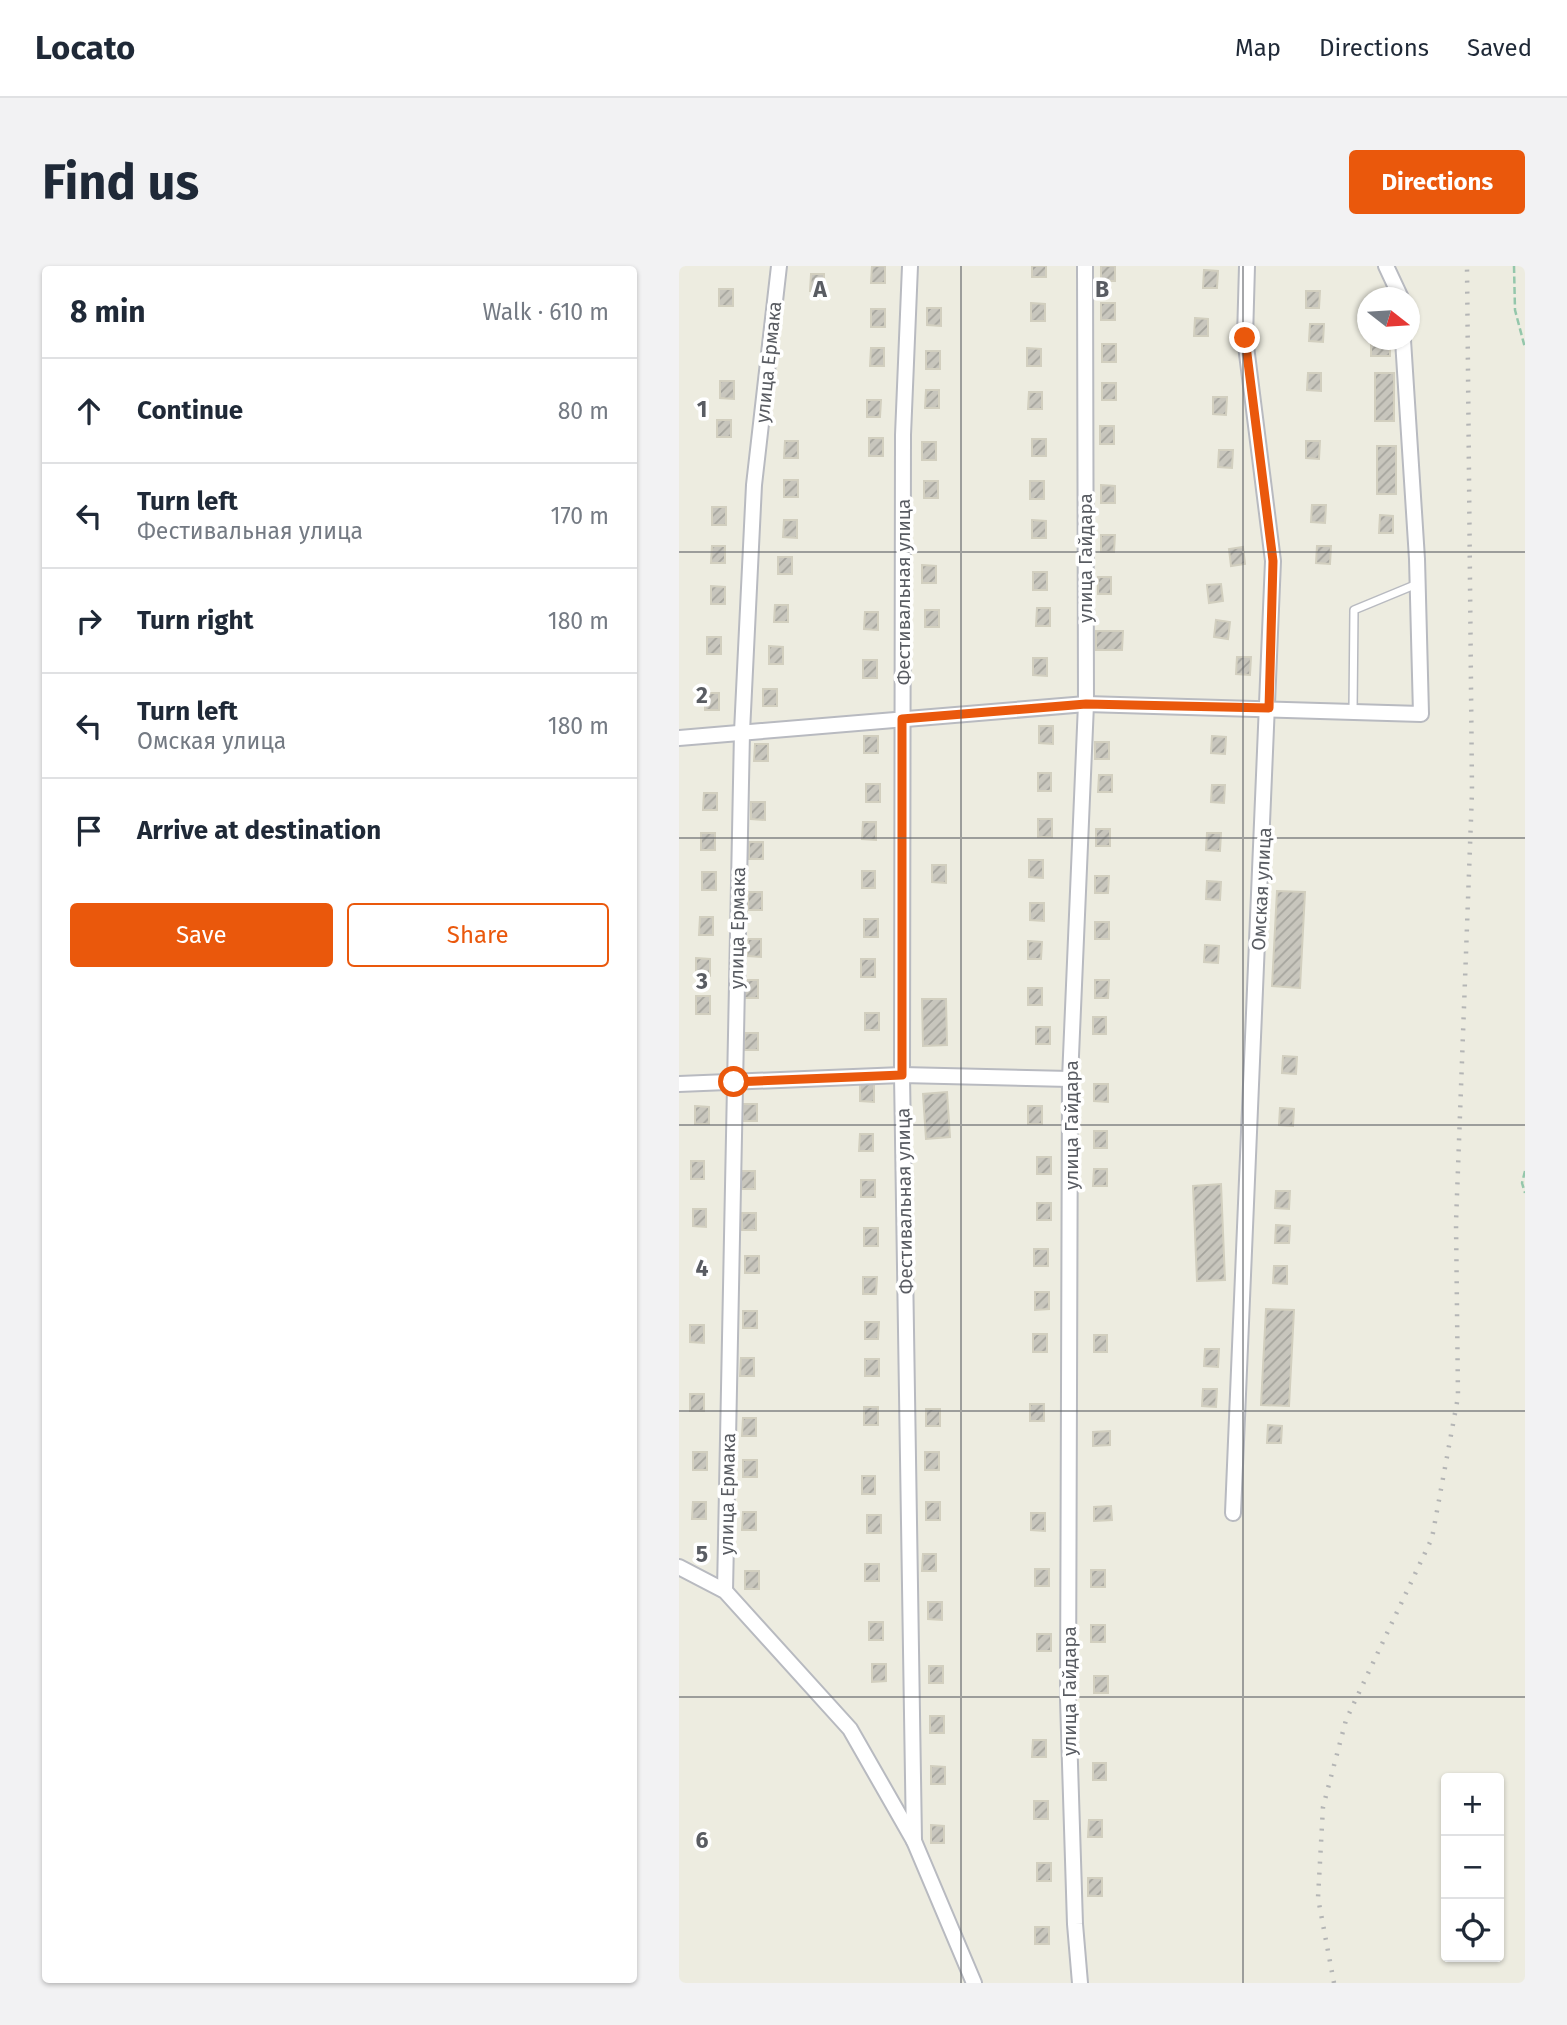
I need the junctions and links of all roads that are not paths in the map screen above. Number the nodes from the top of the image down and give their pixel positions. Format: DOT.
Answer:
graph roads {
  1 [pos="779,266"];
  2 [pos="911,266"];
  3 [pos="1085,266"];
  4 [pos="1247,266"];
  5 [pos="1386,266"];
  6 [pos="1396,287"];
  7 [pos="1404,350"];
  8 [pos="1417,583"];
  9 [pos="1086,704"];
  10 [pos="1269,708"];
  11 [pos="1353,711"];
  12 [pos="902,719"];
  13 [pos="742,732"];
  14 [pos="679,737"];
  15 [pos="902,1075"];
  16 [pos="1070,1079"];
  17 [pos="734,1082"];
  18 [pos="679,1084"];
  19 [pos="1233,1513"];
  20 [pos="679,1567"];
  21 [pos="726,1591"];
  22 [pos="914,1842"];
  23 [pos="974,1983"];
  24 [pos="1080,1983"];
  1 -- 13 [label="street, улица Ермака"];
  2 -- 12 [label="street, Фестивальная улица"];
  3 -- 9 [label="street, улица Гайдара"];
  4 -- 10 [label="street, Омская улица"];
  5 -- 6 [label="street"];
  7 -- 8 [label="street"];
  8 -- 11 [label="lane"];
  8 -- 11 [label="street"];
  9 -- 10 [label="street"];
  9 -- 12 [label="street"];
  9 -- 16 [label="street, улица Гайдара"];
  10 -- 11 [label="street"];
  10 -- 19 [label="street, Омская улица"];
  12 -- 13 [label="street"];
  12 -- 15 [label="street, Фестивальная улица"];
  13 -- 14 [label="street"];
  13 -- 17 [label="street, улица Ермака"];
  15 -- 16 [label="street"];
  15 -- 17 [label="street"];
  15 -- 22 [label="street, Фестивальная улица"];
  16 -- 24 [label="street, улица Гайдара"];
  17 -- 18 [label="street"];
  17 -- 21 [label="street, улица Ермака"];
  20 -- 21 [label="street"];
  21 -- 22 [label="street"];
  22 -- 23 [label="street"];
}
